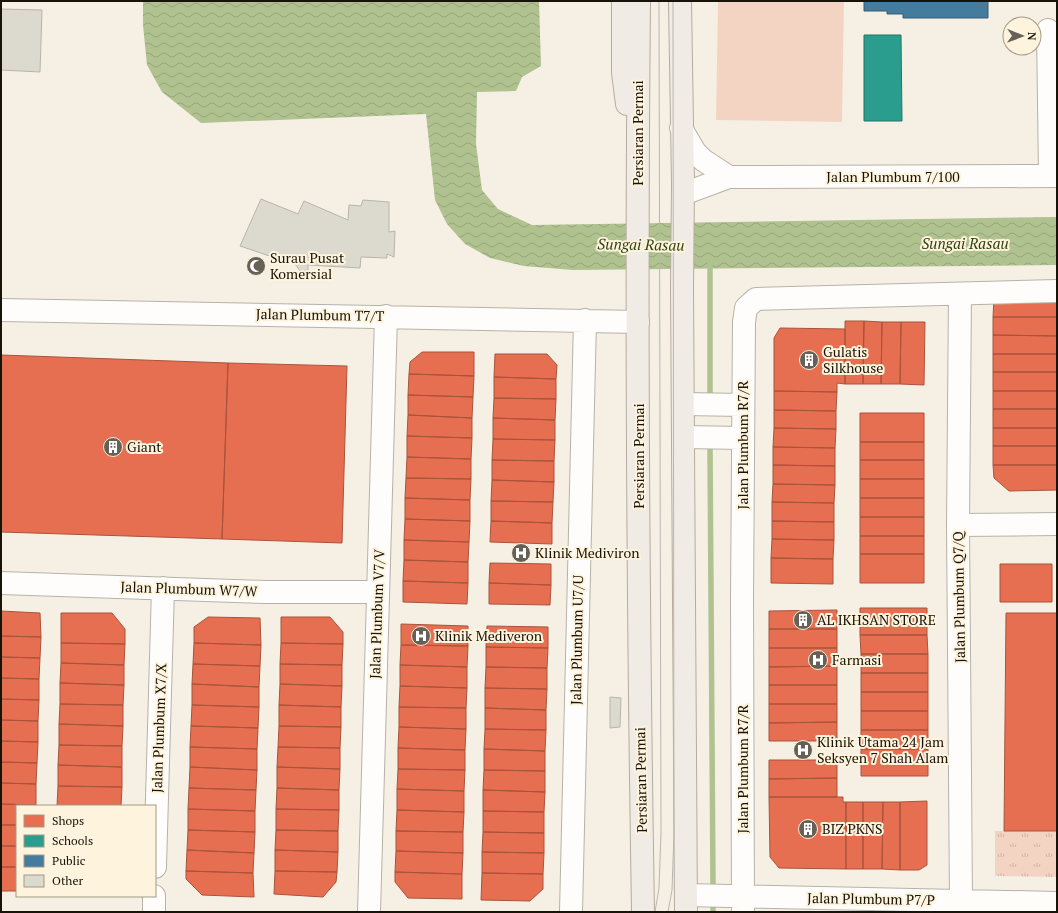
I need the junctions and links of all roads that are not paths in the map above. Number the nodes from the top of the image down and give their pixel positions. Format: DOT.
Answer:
graph roads {
  1 [pos="623,1"];
  2 [pos="639,1"];
  3 [pos="680,1"];
  4 [pos="1048,30"];
  5 [pos="681,128"];
  6 [pos="1053,176"];
  7 [pos="729,177"];
  8 [pos="637,178"];
  9 [pos="683,198"];
  10 [pos="1057,291"];
  11 [pos="960,294"];
  12 [pos="1,310"];
  13 [pos="386,316"];
  14 [pos="585,320"];
  15 [pos="638,322"];
  16 [pos="683,404"];
  17 [pos="743,405"];
  18 [pos="683,437"];
  19 [pos="743,438"];
  20 [pos="1057,524"];
  21 [pos="958,525"];
  22 [pos="1,583"];
  23 [pos="163,588"];
  24 [pos="378,592"];
  25 [pos="156,832"];
  26 [pos="154,897"];
  27 [pos="961,901"];
  28 [pos="686,903"];
  29 [pos="1057,903"];
  30 [pos="743,904"];
  31 [pos="154,912"];
  32 [pos="368,912"];
  33 [pos="571,912"];
  34 [pos="643,912"];
  1 -- 8 [label="main road"];
  2 -- 8 [label="main road, Persiaran Permai"];
  3 -- 5 [label="main road"];
  4 -- 6 [label="street"];
  5 -- 7 [label="street"];
  5 -- 9 [label="main road"];
  6 -- 7 [label="street, Jalan Plumbum 7/100"];
  7 -- 9 [label="street"];
  8 -- 15 [label="main road, Persiaran Permai"];
  9 -- 16 [label="main road"];
  10 -- 11 [label="street, Jalan Plumbum R7/R"];
  11 -- 17 [label="street, Jalan Plumbum R7/R"];
  11 -- 21 [label="street, Jalan Plumbum Q7/Q"];
  12 -- 13 [label="street, Jalan Plumbum T7/T"];
  13 -- 14 [label="street, Jalan Plumbum T7/T"];
  13 -- 24 [label="street, Jalan Plumbum V7/V"];
  14 -- 15 [label="street, Jalan Plumbum T7/T"];
  14 -- 33 [label="street, Jalan Plumbum U7/U"];
  15 -- 34 [label="main road, Persiaran Permai"];
  16 -- 17 [label="street"];
  16 -- 18 [label="main road"];
  17 -- 19 [label="street, Jalan Plumbum R7/R"];
  18 -- 19 [label="street"];
  18 -- 28 [label="main road"];
  19 -- 30 [label="street, Jalan Plumbum R7/R"];
  20 -- 21 [label="street"];
  21 -- 27 [label="street, Jalan Plumbum Q7/Q"];
  22 -- 23 [label="street, Jalan Plumbum W7/W"];
  23 -- 24 [label="street, Jalan Plumbum W7/W"];
  23 -- 25 [label="street, Jalan Plumbum X7/X"];
  24 -- 32 [label="street, Jalan Plumbum V7/V"];
  26 -- 31 [label="street"];
  27 -- 29 [label="street, Jalan Plumbum P7/P"];
  27 -- 30 [label="street, Jalan Plumbum P7/P"];
  28 -- 30 [label="street, Jalan Plumbum P7/P"];
}
